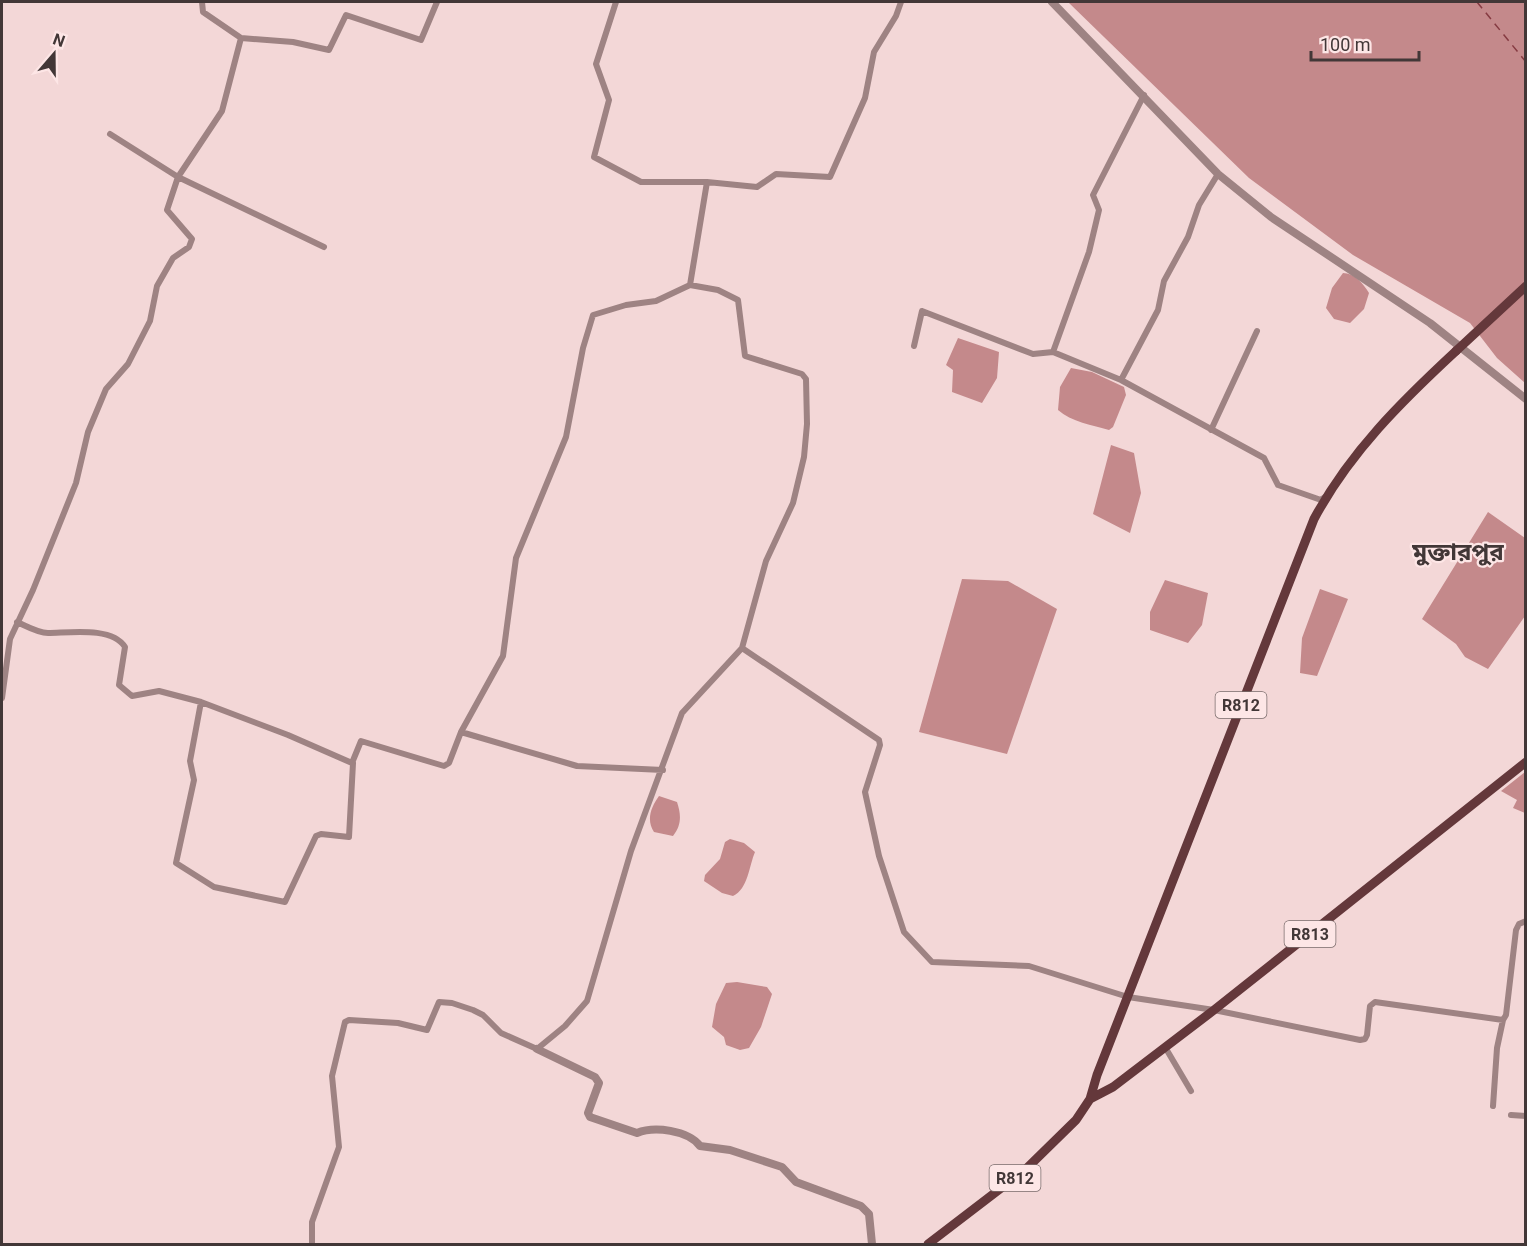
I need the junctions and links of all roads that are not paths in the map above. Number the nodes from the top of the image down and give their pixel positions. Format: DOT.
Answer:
graph roads {
  1 [pos="202,2"];
  2 [pos="437,2"];
  3 [pos="616,2"];
  4 [pos="901,2"];
  5 [pos="1052,2"];
  6 [pos="241,38"];
  7 [pos="1144,96"];
  8 [pos="110,134"];
  9 [pos="1218,174"];
  10 [pos="178,177"];
  11 [pos="707,182"];
  12 [pos="324,247"];
  13 [pos="690,285"];
  14 [pos="1526,286"];
  15 [pos="1257,331"];
  16 [pos="914,346"];
  17 [pos="1053,352"];
  18 [pos="1121,380"];
  19 [pos="1526,399"];
  20 [pos="1211,430"];
  21 [pos="1326,497"];
  22 [pos="17,622"];
  23 [pos="742,648"];
  24 [pos="2,698"];
  25 [pos="201,702"];
  26 [pos="460,732"];
  27 [pos="1526,762"];
  28 [pos="353,763"];
  29 [pos="663,770"];
  30 [pos="1526,921"];
  31 [pos="1128,997"];
  32 [pos="1214,1010"];
  33 [pos="1503,1020"];
  34 [pos="1165,1047"];
  35 [pos="537,1049"];
  36 [pos="1191,1091"];
  37 [pos="1090,1099"];
  38 [pos="1493,1106"];
  39 [pos="1511,1115"];
  40 [pos="1526,1116"];
  41 [pos="312,1245"];
  42 [pos="872,1245"];
  43 [pos="928,1245"];
  1 -- 6 [label="street"];
  2 -- 6 [label="street"];
  3 -- 11 [label="street"];
  4 -- 11 [label="street"];
  5 -- 7 [label="street"];
  6 -- 10 [label="street"];
  7 -- 9 [label="street"];
  7 -- 17 [label="street"];
  8 -- 10 [label="street"];
  9 -- 18 [label="street"];
  9 -- 19 [label="street"];
  10 -- 12 [label="street"];
  10 -- 22 [label="street"];
  11 -- 13 [label="street"];
  13 -- 23 [label="street"];
  13 -- 26 [label="street"];
  14 -- 21 [label="main road, R812, bridge"];
  15 -- 20 [label="street"];
  16 -- 17 [label="street"];
  17 -- 18 [label="street"];
  18 -- 20 [label="street"];
  20 -- 21 [label="street"];
  21 -- 31 [label="main road, R812"];
  22 -- 24 [label="street"];
  22 -- 25 [label="street"];
  23 -- 29 [label="street"];
  23 -- 31 [label="street"];
  25 -- 28 [label="street"];
  25 -- 28 [label="street"];
  26 -- 28 [label="street"];
  26 -- 29 [label="street"];
  27 -- 32 [label="main road, R813"];
  29 -- 35 [label="street"];
  30 -- 33 [label="street"];
  31 -- 32 [label="street"];
  31 -- 37 [label="main road, R812"];
  32 -- 33 [label="street"];
  32 -- 34 [label="main road, R813"];
  33 -- 38 [label="street"];
  34 -- 36 [label="street"];
  34 -- 37 [label="main road, R813"];
  35 -- 41 [label="street"];
  35 -- 42 [label="street"];
  37 -- 43 [label="main road, R812"];
  39 -- 40 [label="street"];
}
